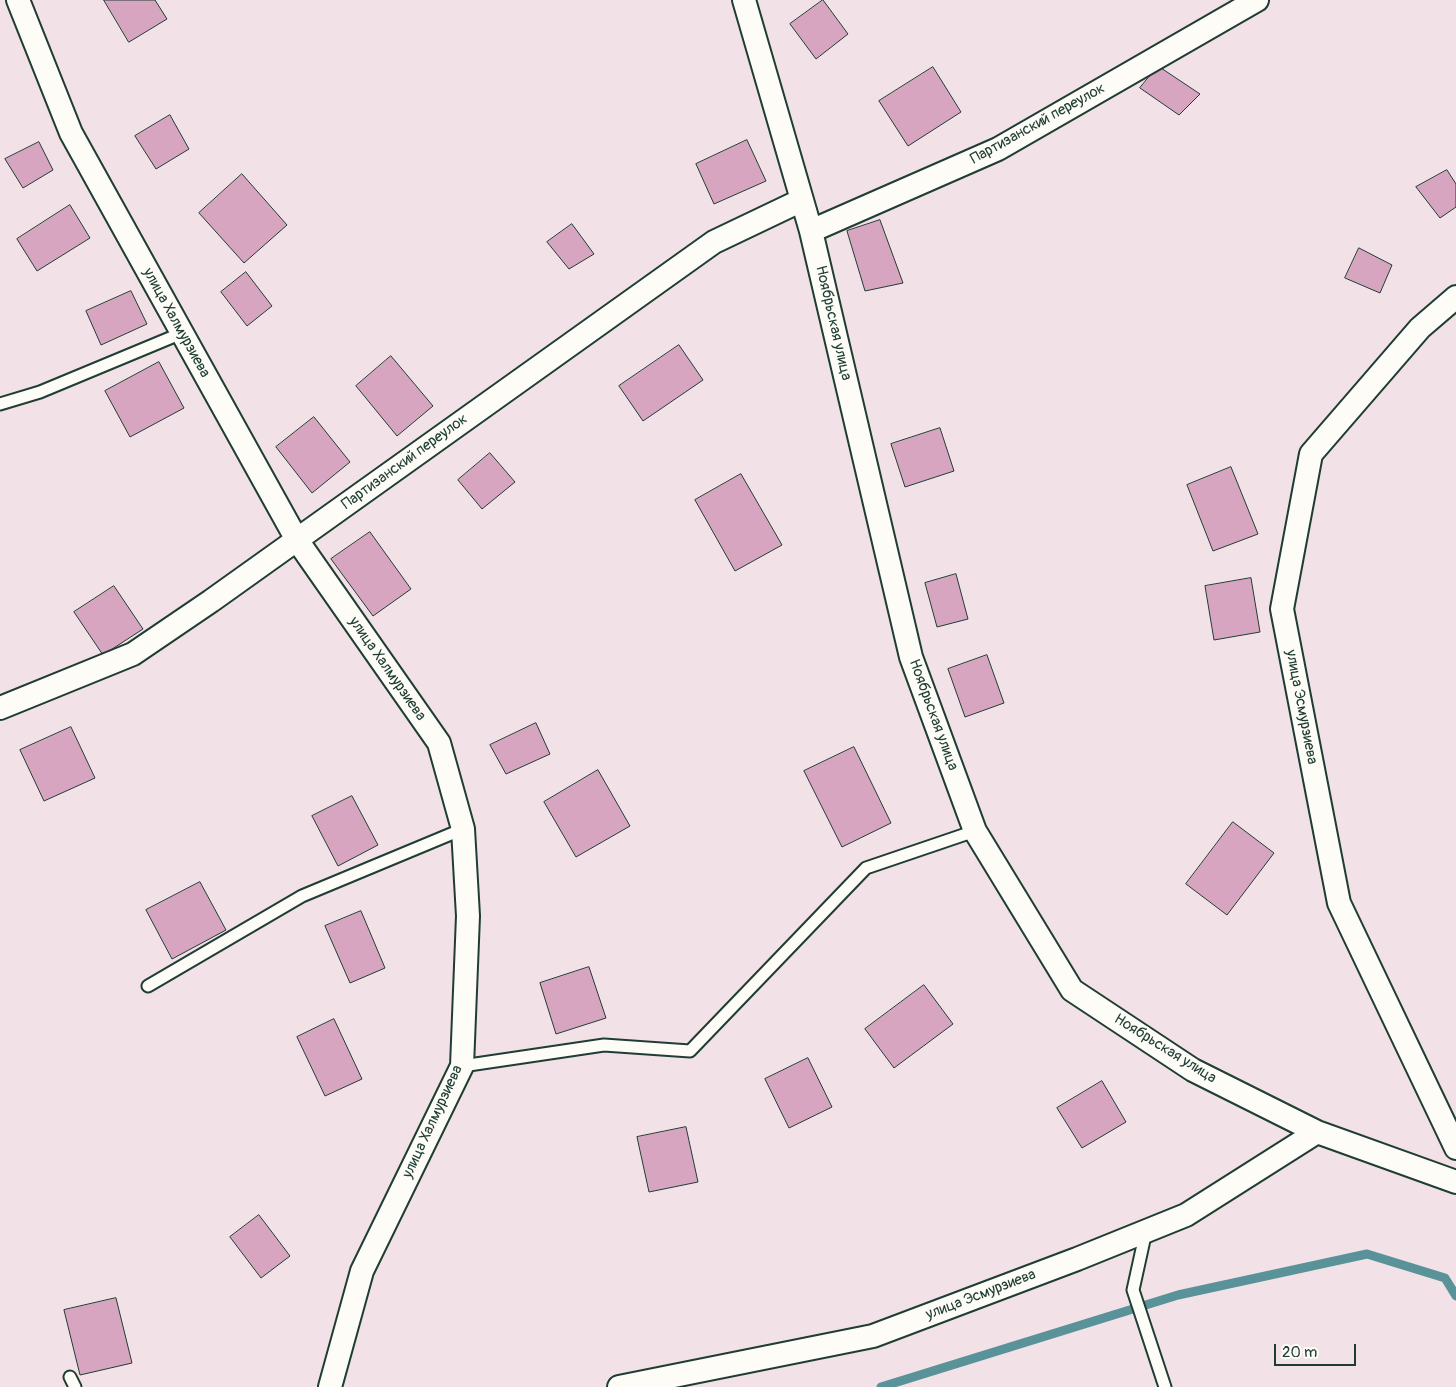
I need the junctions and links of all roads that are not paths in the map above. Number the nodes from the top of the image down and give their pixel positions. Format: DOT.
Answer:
graph roads {
  1 [pos="18,0"];
  2 [pos="744,0"];
  3 [pos="1257,0"];
  4 [pos="802,200"];
  5 [pos="811,231"];
  6 [pos="1456,297"];
  7 [pos="182,333"];
  8 [pos="0,404"];
  9 [pos="297,540"];
  10 [pos="0,708"];
  11 [pos="463,829"];
  12 [pos="975,830"];
  13 [pos="148,986"];
  14 [pos="462,1066"];
  15 [pos="1317,1132"];
  16 [pos="1456,1148"];
  17 [pos="1456,1182"];
  18 [pos="1146,1231"];
  19 [pos="330,1387"];
  20 [pos="619,1387"];
  21 [pos="1165,1387"];
  1 -- 7 [label="street, улица Халмурзиева"];
  2 -- 4 [label="street, Ноябрьская улица"];
  3 -- 5 [label="street, Партизанский переулок"];
  4 -- 5 [label="street, Ноябрьская улица"];
  4 -- 9 [label="street, Партизанский переулок"];
  5 -- 12 [label="street, Ноябрьская улица"];
  6 -- 16 [label="street, улица Эсмурзиева"];
  7 -- 8 [label="lane"];
  7 -- 9 [label="street, улица Халмурзиева"];
  9 -- 10 [label="street, Партизанский переулок"];
  9 -- 11 [label="street, улица Халмурзиева"];
  11 -- 13 [label="lane"];
  11 -- 14 [label="street, улица Халмурзиева"];
  12 -- 14 [label="lane"];
  12 -- 15 [label="street, Ноябрьская улица"];
  14 -- 19 [label="street, улица Халмурзиева"];
  15 -- 17 [label="street, Ноябрьская улица"];
  15 -- 18 [label="street, улица Эсмурзиева"];
  18 -- 20 [label="street, улица Эсмурзиева"];
  18 -- 21 [label="lane"];
}
